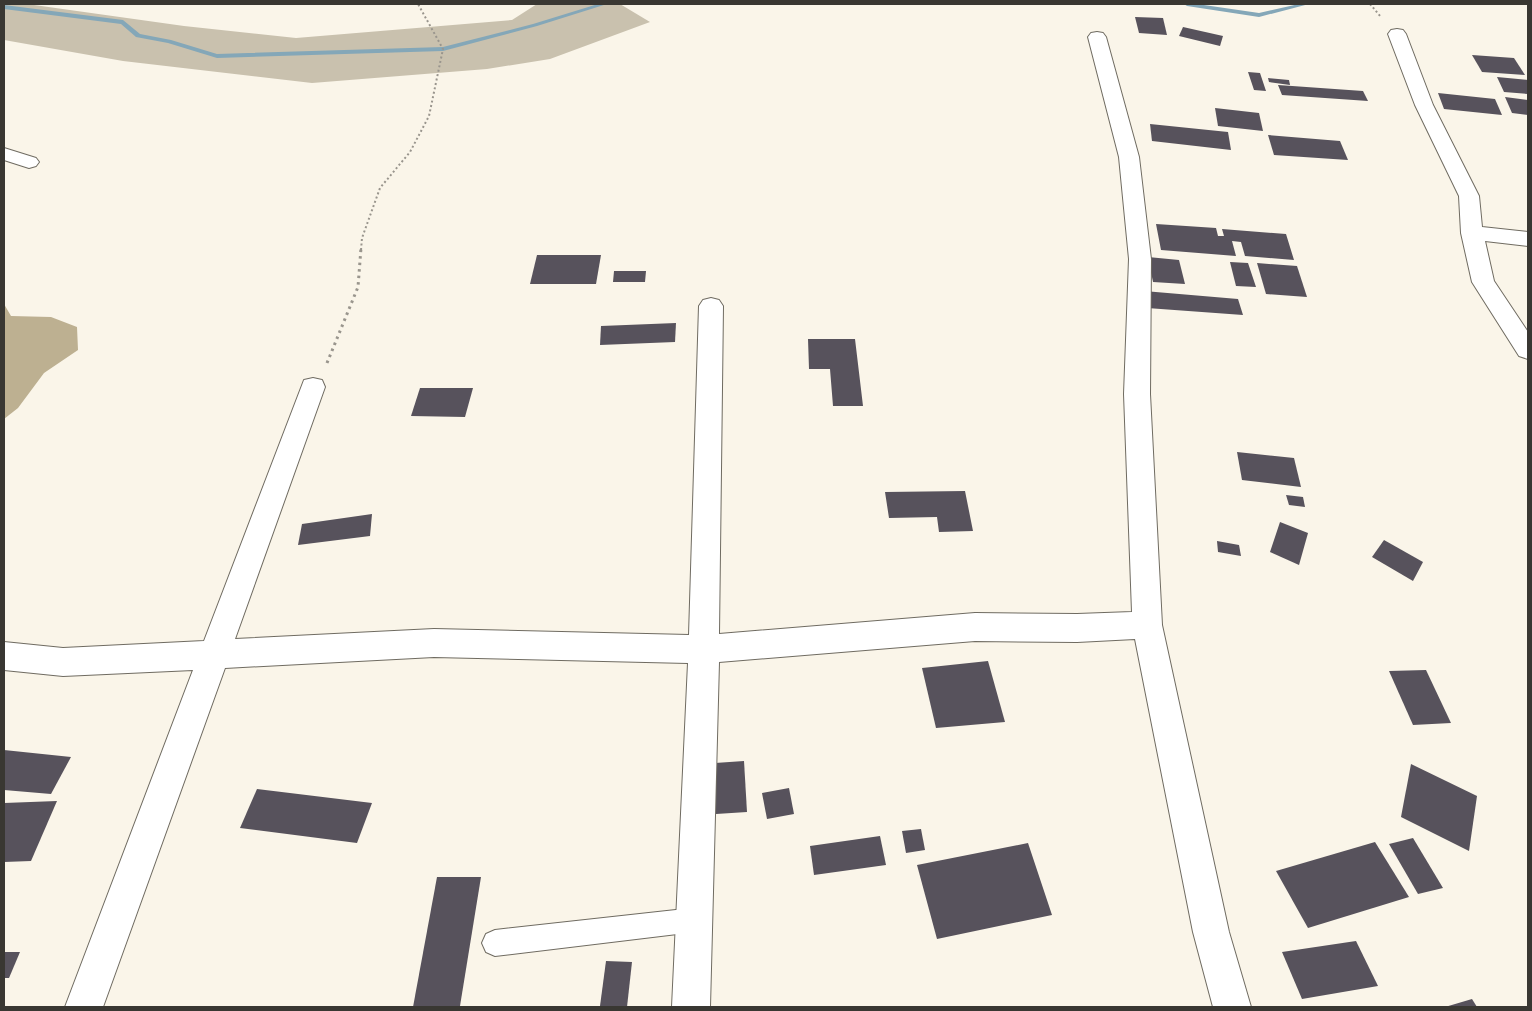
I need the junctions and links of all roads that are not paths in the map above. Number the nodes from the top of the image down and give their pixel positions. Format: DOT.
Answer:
graph roads {
  1 [pos="1397,34"];
  2 [pos="1097,36"];
  3 [pos="4,154"];
  4 [pos="29,162"];
  5 [pos="1472,233"];
  6 [pos="1528,239"];
  7 [pos="711,306"];
  8 [pos="1528,350"];
  9 [pos="313,387"];
  10 [pos="1147,625"];
  11 [pos="704,649"];
  12 [pos="214,653"];
  13 [pos="4,656"];
  14 [pos="694,920"];
  15 [pos="495,943"];
  16 [pos="84,1007"];
  17 [pos="691,1007"];
  18 [pos="1232,1007"];
  1 -- 5 [label="street"];
  2 -- 10 [label="street"];
  3 -- 4 [label="street"];
  5 -- 6 [label="street"];
  5 -- 8 [label="street"];
  7 -- 11 [label="street"];
  9 -- 12 [label="street"];
  10 -- 11 [label="street"];
  10 -- 18 [label="street"];
  11 -- 12 [label="street"];
  11 -- 14 [label="street"];
  12 -- 13 [label="street"];
  12 -- 16 [label="street"];
  14 -- 15 [label="lane"];
  14 -- 17 [label="street"];
}
